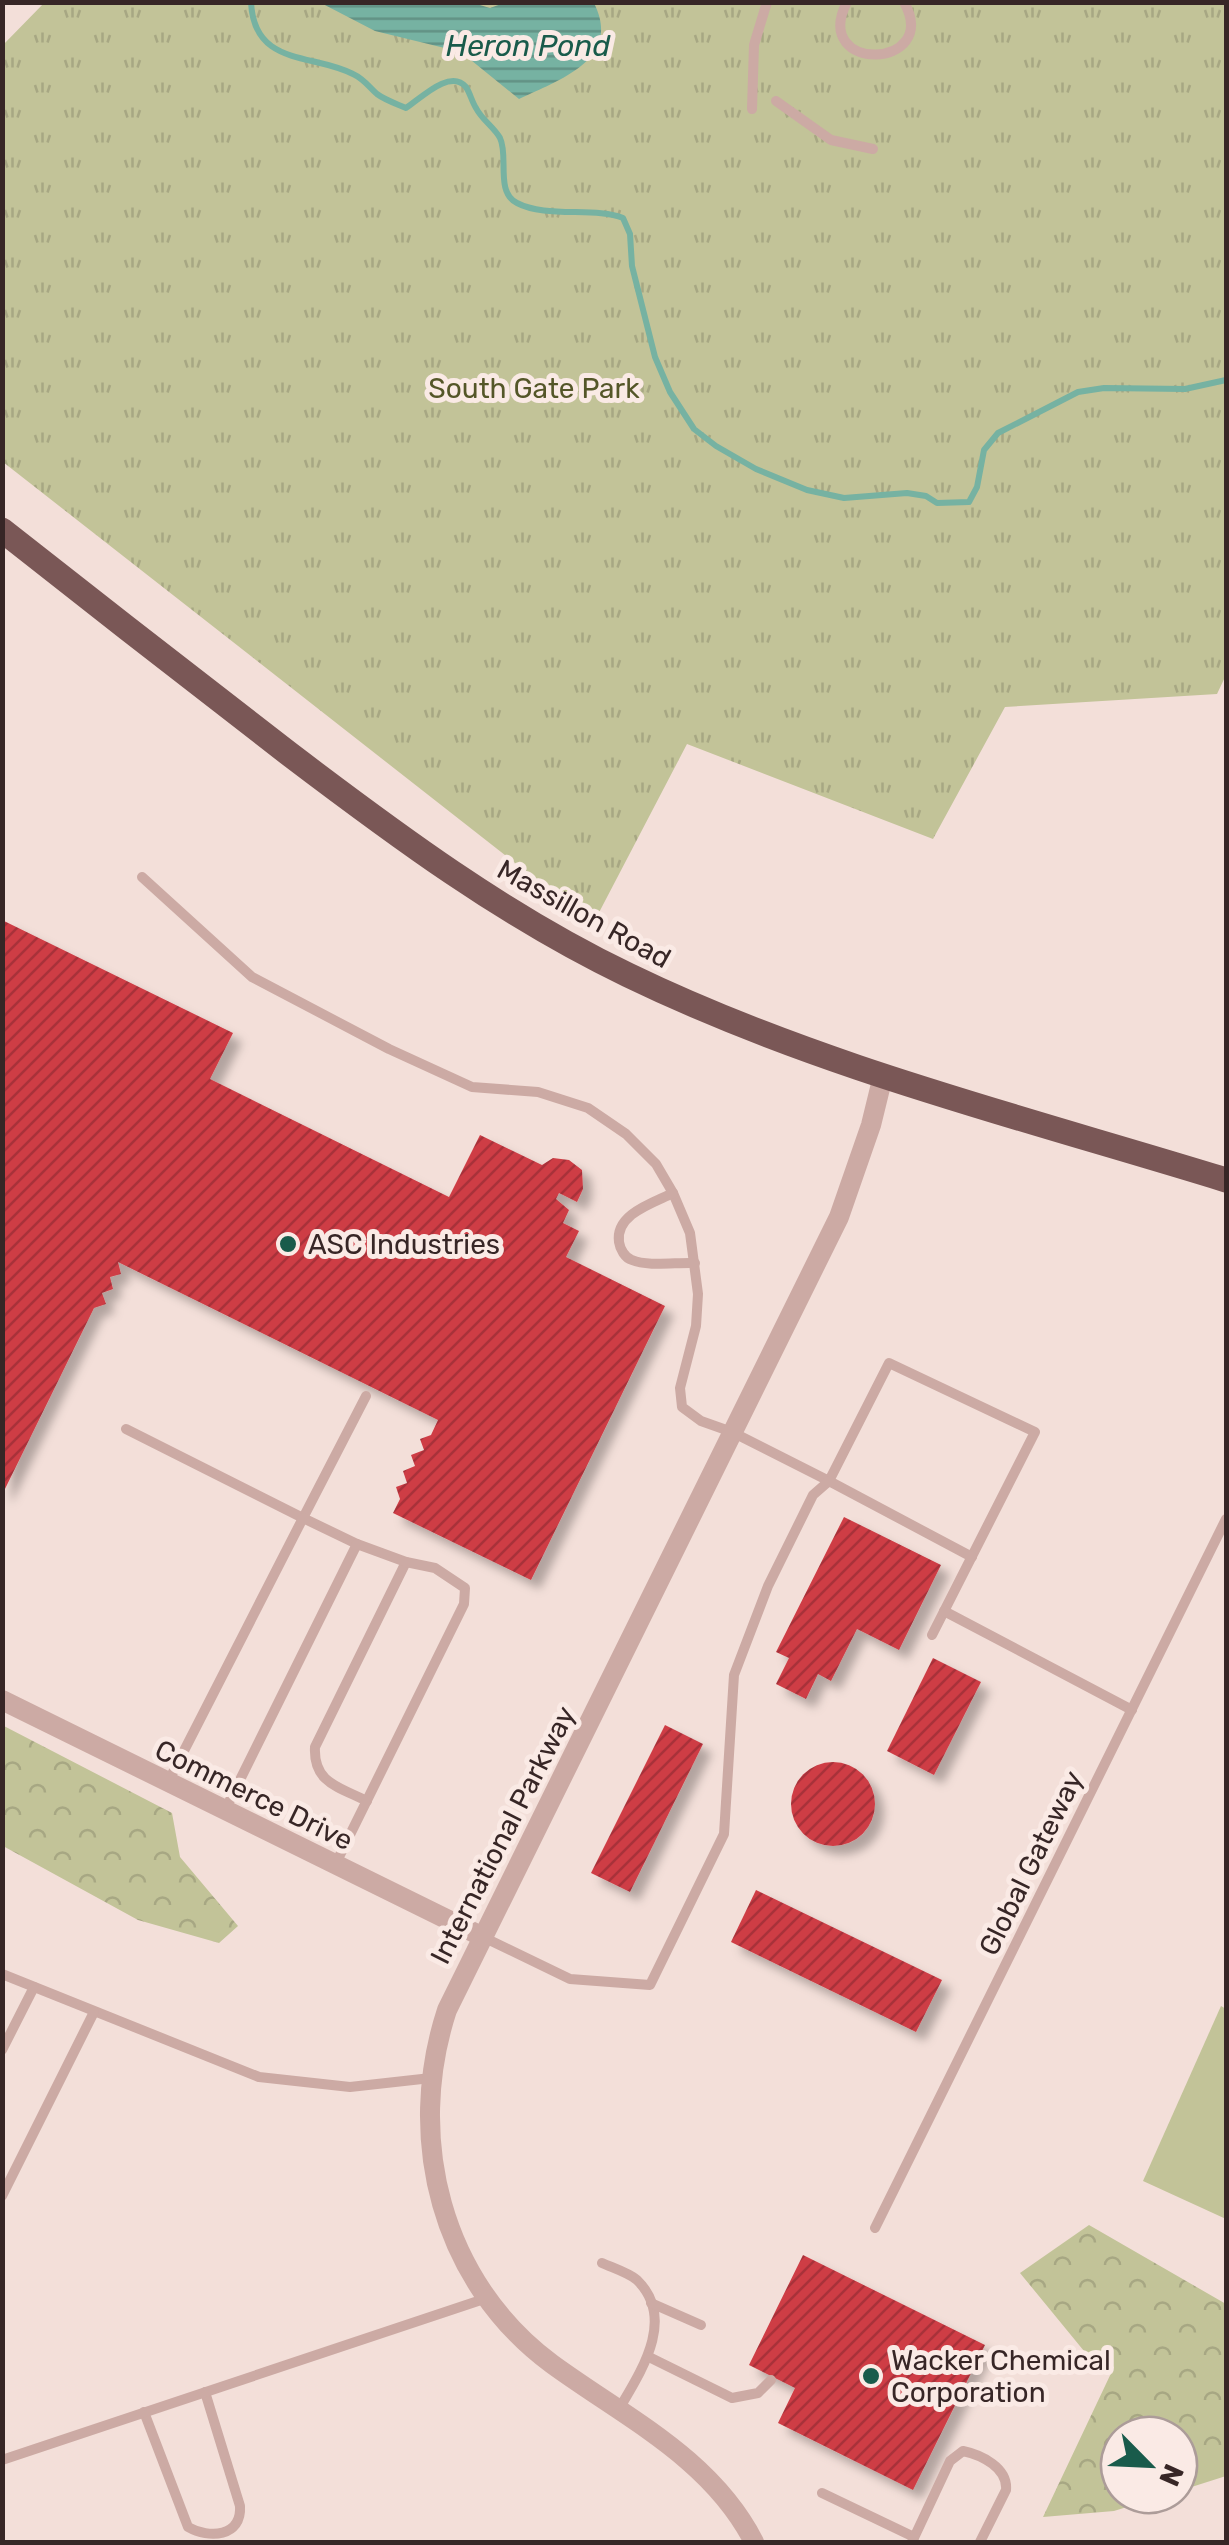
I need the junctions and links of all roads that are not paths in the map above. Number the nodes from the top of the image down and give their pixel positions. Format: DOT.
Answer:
graph roads {
  1 [pos="767,2"];
  2 [pos="846,2"];
  3 [pos="904,2"];
  4 [pos="776,101"];
  5 [pos="752,108"];
  6 [pos="874,149"];
  7 [pos="2,530"];
  8 [pos="142,877"];
  9 [pos="883,1076"];
  10 [pos="1226,1180"];
  11 [pos="673,1192"];
  12 [pos="695,1262"];
  13 [pos="366,1396"];
  14 [pos="126,1429"];
  15 [pos="732,1432"];
  16 [pos="829,1481"];
  17 [pos="303,1518"];
  18 [pos="1226,1519"];
  19 [pos="357,1544"];
  20 [pos="972,1557"];
  21 [pos="406,1562"];
  22 [pos="944,1612"];
  23 [pos="932,1636"];
  24 [pos="2,1700"];
  25 [pos="1132,1710"];
  26 [pos="168,1783"];
  27 [pos="367,1801"];
  28 [pos="224,1811"];
  29 [pos="335,1866"];
  30 [pos="483,1937"];
  31 [pos="2,1974"];
  32 [pos="34,1987"];
  33 [pos="94,2012"];
  34 [pos="2,2050"];
  35 [pos="431,2078"];
  36 [pos="2,2196"];
  37 [pos="876,2228"];
  38 [pos="602,2263"];
  39 [pos="488,2298"];
  40 [pos="651,2302"];
  41 [pos="700,2325"];
  42 [pos="649,2357"];
  43 [pos="771,2380"];
  44 [pos="205,2392"];
  45 [pos="619,2410"];
  46 [pos="144,2412"];
  47 [pos="2,2460"];
  48 [pos="822,2493"];
  49 [pos="913,2540"];
  50 [pos="754,2542"];
  51 [pos="980,2542"];
  1 -- 5 [label="lane"];
  2 -- 3 [label="lane"];
  4 -- 6 [label="lane"];
  7 -- 9 [label="main road, Massillon Road"];
  8 -- 11 [label="lane"];
  9 -- 10 [label="main road, Massillon Road"];
  9 -- 15 [label="street, International Parkway"];
  11 -- 12 [label="lane"];
  11 -- 12 [label="lane"];
  12 -- 15 [label="lane"];
  13 -- 17 [label="lane"];
  14 -- 17 [label="lane"];
  15 -- 16 [label="lane"];
  15 -- 30 [label="street, International Parkway"];
  16 -- 20 [label="lane"];
  16 -- 20 [label="lane"];
  16 -- 30 [label="lane"];
  17 -- 19 [label="lane"];
  17 -- 26 [label="lane"];
  18 -- 25 [label="lane, Global Gateway"];
  19 -- 21 [label="lane"];
  19 -- 28 [label="lane"];
  20 -- 22 [label="lane"];
  21 -- 27 [label="lane"];
  21 -- 27 [label="lane"];
  22 -- 23 [label="lane"];
  22 -- 25 [label="lane"];
  24 -- 26 [label="street, Commerce Drive"];
  25 -- 37 [label="lane, Global Gateway"];
  26 -- 28 [label="street, Commerce Drive"];
  27 -- 29 [label="lane"];
  28 -- 29 [label="street, Commerce Drive"];
  29 -- 30 [label="street, Commerce Drive"];
  30 -- 35 [label="street, International Parkway"];
  31 -- 32 [label="lane"];
  32 -- 33 [label="lane"];
  32 -- 34 [label="lane"];
  33 -- 35 [label="lane"];
  33 -- 36 [label="lane"];
  35 -- 39 [label="street, International Parkway"];
  38 -- 40 [label="lane"];
  39 -- 44 [label="lane"];
  39 -- 45 [label="street, International Parkway"];
  40 -- 41 [label="lane"];
  40 -- 42 [label="lane"];
  42 -- 43 [label="lane"];
  42 -- 45 [label="lane"];
  44 -- 46 [label="lane"];
  44 -- 46 [label="lane"];
  45 -- 50 [label="street, International Parkway"];
  46 -- 47 [label="lane"];
  48 -- 49 [label="lane"];
  49 -- 51 [label="lane"];
}
